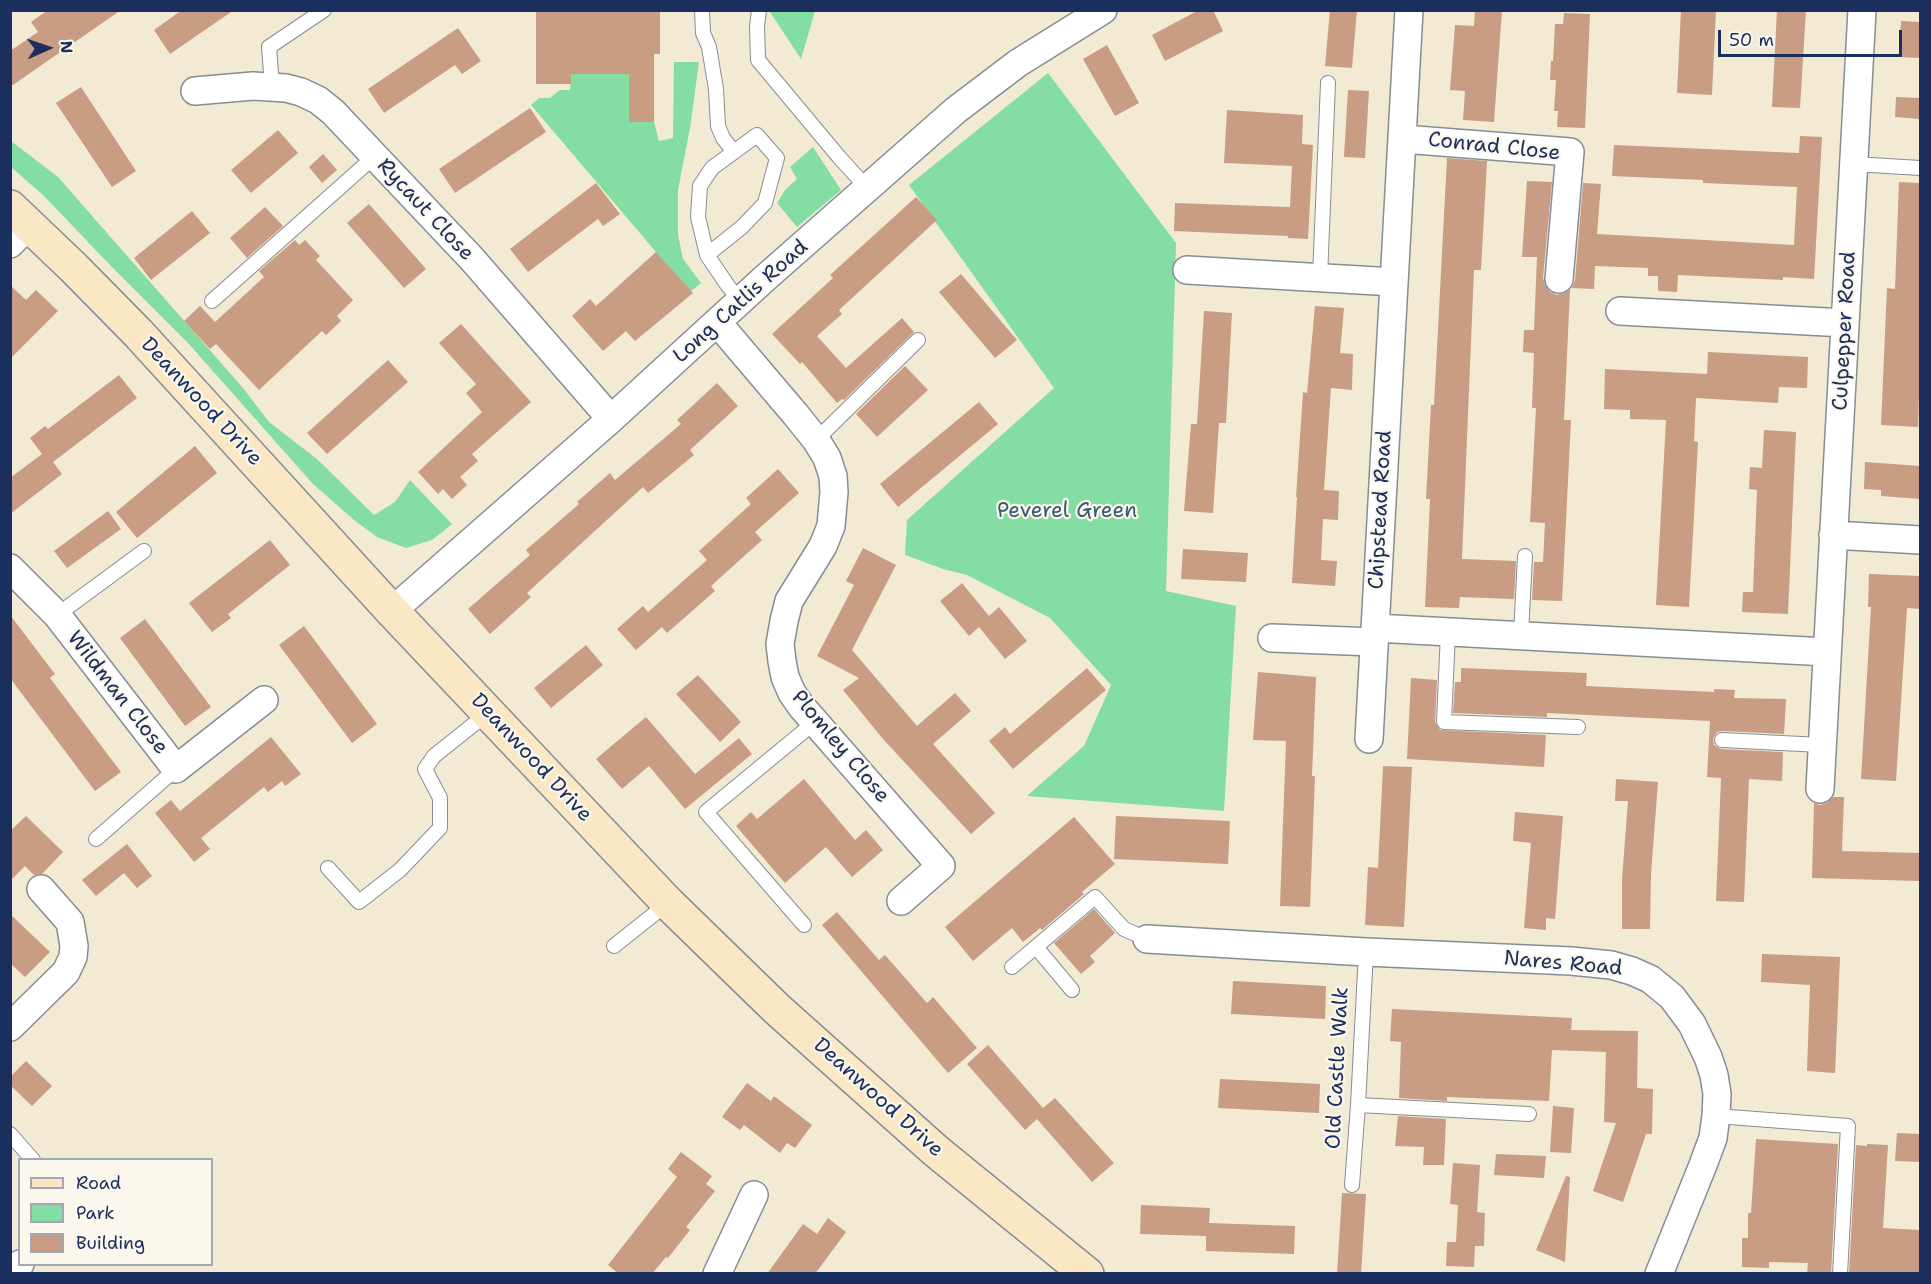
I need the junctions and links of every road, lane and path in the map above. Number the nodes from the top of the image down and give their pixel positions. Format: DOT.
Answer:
graph roads {
  1 [pos="324,10"];
  2 [pos="702,10"];
  3 [pos="759,10"];
  4 [pos="1103,10"];
  5 [pos="1409,10"];
  6 [pos="1862,10"];
  7 [pos="1328,83"];
  8 [pos="272,86"];
  9 [pos="195,91"];
  10 [pos="1402,139"];
  11 [pos="734,152"];
  12 [pos="374,157"];
  13 [pos="1854,164"];
  14 [pos="1920,168"];
  15 [pos="868,189"];
  16 [pos="17,225"];
  17 [pos="707,255"];
  18 [pos="1187,270"];
  19 [pos="1320,277"];
  20 [pos="1559,279"];
  21 [pos="1394,282"];
  22 [pos="212,301"];
  23 [pos="741,301"];
  24 [pos="1620,311"];
  25 [pos="717,322"];
  26 [pos="1845,322"];
  27 [pos="918,340"];
  28 [pos="611,419"];
  29 [pos="816,440"];
  30 [pos="1833,535"];
  31 [pos="1920,540"];
  32 [pos="144,551"];
  33 [pos="1525,556"];
  34 [pos="10,567"];
  35 [pos="392,611"];
  36 [pos="57,615"];
  37 [pos="1448,632"];
  38 [pos="1521,634"];
  39 [pos="1375,635"];
  40 [pos="1272,638"];
  41 [pos="1827,651"];
  42 [pos="264,700"];
  43 [pos="488,713"];
  44 [pos="815,722"];
  45 [pos="1578,727"];
  46 [pos="1369,739"];
  47 [pos="1722,740"];
  48 [pos="1821,746"];
  49 [pos="176,769"];
  50 [pos="1820,789"];
  51 [pos="96,839"];
  52 [pos="328,868"];
  53 [pos="41,889"];
  54 [pos="901,901"];
  55 [pos="668,903"];
  56 [pos="804,925"];
  57 [pos="1147,939"];
  58 [pos="614,946"];
  59 [pos="1036,947"];
  60 [pos="1366,952"];
  61 [pos="1012,967"];
  62 [pos="1072,990"];
  63 [pos="10,1027"];
  64 [pos="1358,1105"];
  65 [pos="1529,1114"];
  66 [pos="1716,1116"];
  67 [pos="10,1134"];
  68 [pos="31,1158"];
  69 [pos="1352,1185"];
  70 [pos="754,1196"];
  71 [pos="717,1274"];
  72 [pos="1086,1274"];
  73 [pos="1659,1274"];
  74 [pos="1840,1274"];
  1 -- 8 [label="lane"];
  2 -- 11 [label="lane"];
  3 -- 15 [label="lane"];
  4 -- 15 [label="street, Long Catlis Road"];
  5 -- 10 [label="street, Chipstead Road"];
  6 -- 13 [label="street, Culpepper Road"];
  7 -- 19 [label="lane"];
  8 -- 9 [label="street, Rycaut Close"];
  8 -- 12 [label="street, Rycaut Close"];
  10 -- 20 [label="street, Conrad Close"];
  10 -- 21 [label="street, Chipstead Road"];
  11 -- 17 [label="lane"];
  11 -- 17 [label="lane"];
  12 -- 22 [label="lane"];
  12 -- 28 [label="street, Rycaut Close"];
  13 -- 14 [label="lane"];
  13 -- 26 [label="street, Culpepper Road"];
  15 -- 23 [label="street, Long Catlis Road"];
  16 -- 35 [label="street, Deanwood Drive"];
  17 -- 23 [label="lane"];
  18 -- 19 [label="street"];
  19 -- 21 [label="street"];
  21 -- 39 [label="street, Chipstead Road"];
  23 -- 25 [label="street, Long Catlis Road"];
  24 -- 26 [label="street"];
  25 -- 28 [label="street, Long Catlis Road"];
  25 -- 29 [label="street, Plomley Close"];
  26 -- 30 [label="street, Culpepper Road"];
  27 -- 29 [label="lane"];
  28 -- 35 [label="street, Long Catlis Road"];
  29 -- 44 [label="street, Plomley Close"];
  30 -- 31 [label="street"];
  30 -- 41 [label="street, Culpepper Road"];
  32 -- 36 [label="lane, Wildman Close"];
  33 -- 38 [label="lane"];
  34 -- 36 [label="street, Wildman Close"];
  35 -- 43 [label="street, Deanwood Drive"];
  36 -- 49 [label="street, Wildman Close"];
  37 -- 38 [label="street"];
  37 -- 39 [label="street"];
  37 -- 45 [label="lane"];
  38 -- 41 [label="street"];
  39 -- 40 [label="street"];
  39 -- 46 [label="street, Chipstead Road"];
  41 -- 48 [label="street, Culpepper Road"];
  42 -- 49 [label="street, Wildman Close"];
  43 -- 52 [label="lane"];
  43 -- 55 [label="street, Deanwood Drive"];
  44 -- 54 [label="street, Plomley Close"];
  44 -- 56 [label="lane"];
  47 -- 48 [label="lane"];
  48 -- 50 [label="street, Culpepper Road"];
  49 -- 51 [label="lane"];
  53 -- 63 [label="street"];
  55 -- 58 [label="lane"];
  55 -- 72 [label="street, Deanwood Drive"];
  57 -- 59 [label="lane"];
  57 -- 60 [label="street, Nares Road"];
  59 -- 61 [label="lane"];
  59 -- 62 [label="lane"];
  60 -- 64 [label="lane, Old Castle Walk"];
  60 -- 66 [label="street, Nares Road"];
  64 -- 65 [label="lane"];
  64 -- 69 [label="lane, Old Castle Walk"];
  66 -- 73 [label="street, Nares Road"];
  66 -- 74 [label="lane"];
  67 -- 68 [label="lane"];
  70 -- 71 [label="street"];
}
